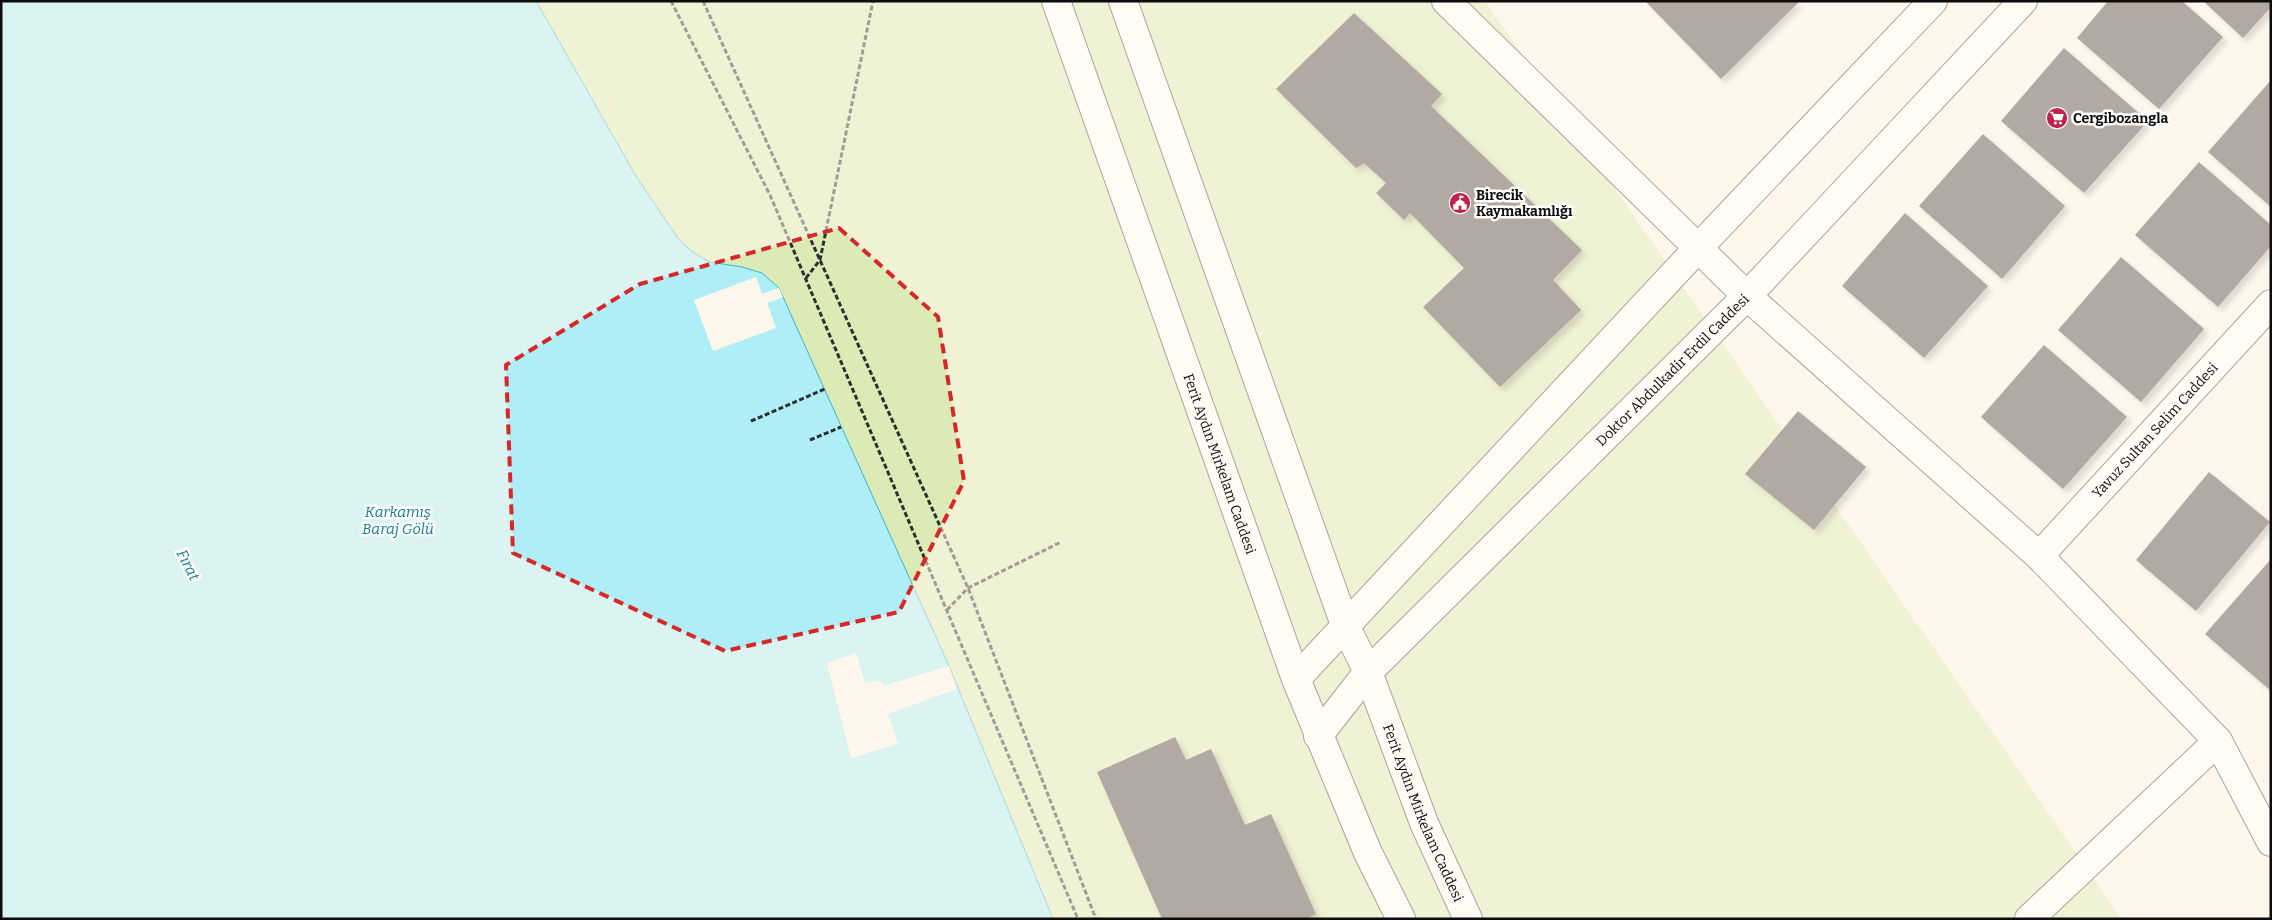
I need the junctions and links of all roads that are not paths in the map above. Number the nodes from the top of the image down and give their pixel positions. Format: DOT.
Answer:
graph roads {
  1 [pos="1056,1"];
  2 [pos="1123,1"];
  3 [pos="1446,1"];
  4 [pos="1933,1"];
  5 [pos="2023,1"];
  6 [pos="1699,247"];
  7 [pos="1747,296"];
  8 [pos="2271,304"];
  9 [pos="2039,556"];
  10 [pos="1345,625"];
  11 [pos="1368,672"];
  12 [pos="1296,679"];
  13 [pos="1318,736"];
  14 [pos="2218,741"];
  15 [pos="2271,842"];
  16 [pos="1402,919"];
  17 [pos="1468,919"];
  18 [pos="2029,919"];
  1 -- 12 [label="street, Ferit Aydın Mirkelam Caddesi"];
  2 -- 10 [label="street, Ferit Aydın Mirkelam Caddesi"];
  3 -- 6 [label="street"];
  4 -- 6 [label="street"];
  5 -- 7 [label="street, Doktor Abdulkadir Erdil Caddesi"];
  6 -- 7 [label="street"];
  6 -- 10 [label="street"];
  7 -- 9 [label="street"];
  7 -- 11 [label="street, Doktor Abdulkadir Erdil Caddesi"];
  8 -- 9 [label="street, Yavuz Sultan Selim Caddesi"];
  9 -- 14 [label="street"];
  10 -- 11 [label="street, Ferit Aydın Mirkelam Caddesi"];
  10 -- 12 [label="street"];
  11 -- 13 [label="street, Doktor Abdulkadir Erdil Caddesi"];
  11 -- 17 [label="street, Ferit Aydın Mirkelam Caddesi"];
  12 -- 13 [label="street, Ferit Aydın Mirkelam Caddesi"];
  13 -- 16 [label="street, Ferit Aydın Mirkelam Caddesi"];
  14 -- 15 [label="street"];
  14 -- 18 [label="street"];
}
